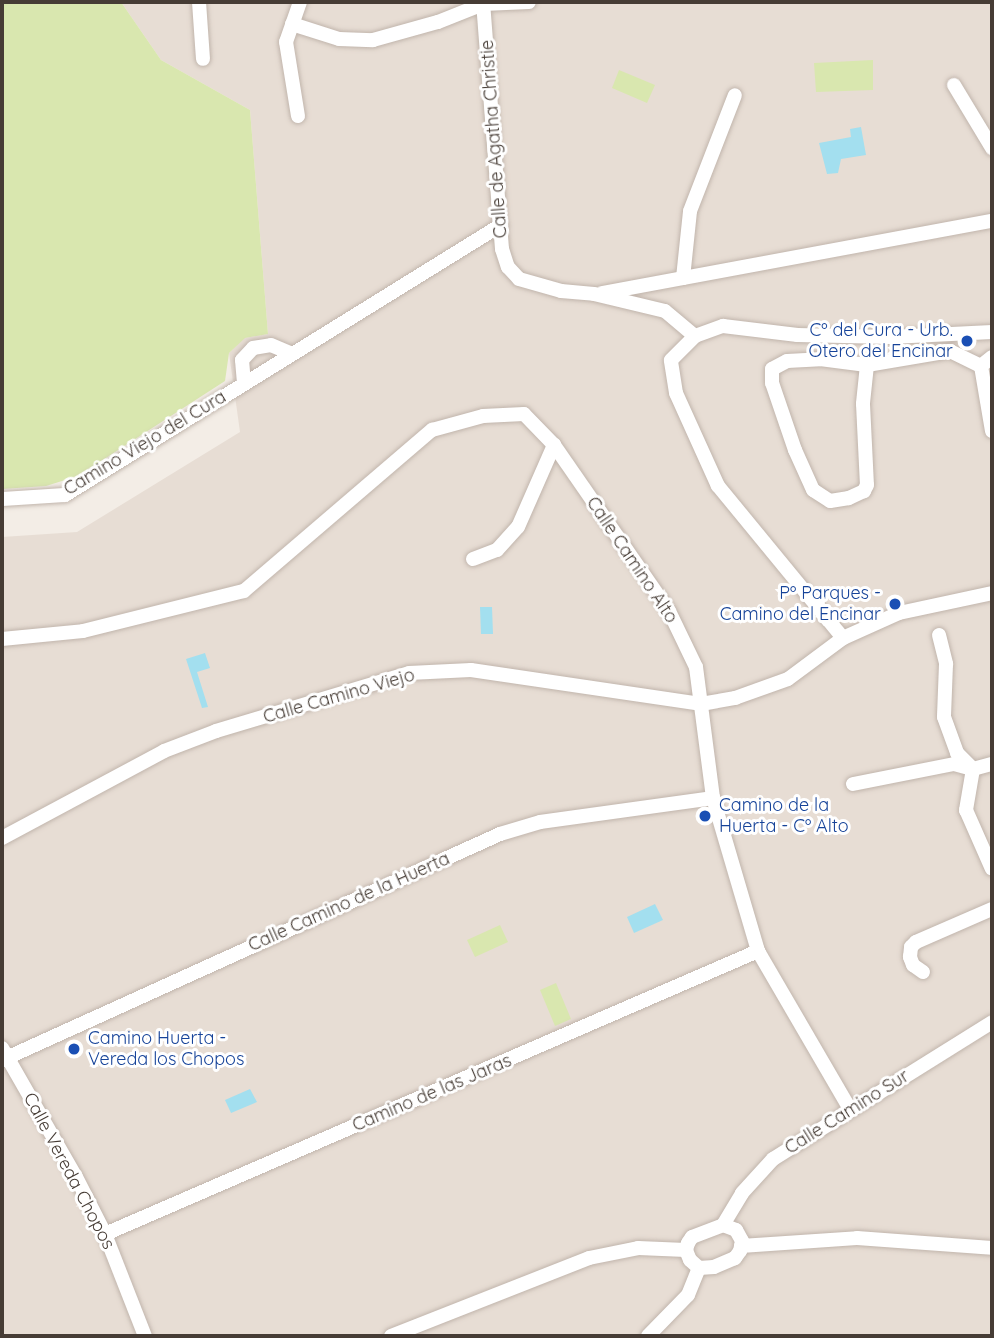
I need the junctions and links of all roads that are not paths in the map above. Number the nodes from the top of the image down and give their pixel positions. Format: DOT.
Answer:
graph roads {
  1 [pos="199,2"];
  2 [pos="300,2"];
  3 [pos="529,2"];
  4 [pos="483,3"];
  5 [pos="292,24"];
  6 [pos="204,59"];
  7 [pos="954,85"];
  8 [pos="735,95"];
  9 [pos="298,116"];
  10 [pos="992,148"];
  11 [pos="992,222"];
  12 [pos="501,225"];
  13 [pos="684,278"];
  14 [pos="594,294"];
  15 [pos="992,332"];
  16 [pos="695,336"];
  17 [pos="292,354"];
  18 [pos="987,361"];
  19 [pos="866,365"];
  20 [pos="244,383"];
  21 [pos="992,431"];
  22 [pos="554,445"];
  23 [pos="2,499"];
  24 [pos="473,559"];
  25 [pos="992,593"];
  26 [pos="939,635"];
  27 [pos="843,638"];
  28 [pos="2,639"];
  29 [pos="701,704"];
  30 [pos="992,764"];
  31 [pos="973,769"];
  32 [pos="853,784"];
  33 [pos="713,799"];
  34 [pos="2,838"];
  35 [pos="992,869"];
  36 [pos="992,909"];
  37 [pos="758,951"];
  38 [pos="923,972"];
  39 [pos="992,1022"];
  40 [pos="4,1055"];
  41 [pos="850,1109"];
  42 [pos="723,1225"];
  43 [pos="105,1234"];
  44 [pos="741,1246"];
  45 [pos="992,1248"];
  46 [pos="686,1250"];
  47 [pos="699,1268"];
  48 [pos="145,1336"];
  49 [pos="391,1336"];
  50 [pos="648,1336"];
  1 -- 6 [label="street"];
  2 -- 5 [label="street"];
  3 -- 4 [label="street"];
  4 -- 5 [label="street"];
  4 -- 12 [label="street, Calle de Agatha Christie"];
  5 -- 9 [label="street"];
  7 -- 10 [label="street"];
  8 -- 13 [label="street"];
  11 -- 13 [label="street, Calle de Agatha Christie"];
  12 -- 14 [label="street, Calle de Agatha Christie"];
  12 -- 17 [label="street, Camino Viejo del Cura"];
  13 -- 14 [label="street, Calle de Agatha Christie"];
  14 -- 16 [label="street, Calle de Agatha Christie"];
  15 -- 16 [label="street"];
  16 -- 27 [label="street"];
  17 -- 20 [label="street, Camino Viejo del Cura"];
  17 -- 20 [label="street, Camino Viejo del Cura"];
  18 -- 19 [label="street"];
  18 -- 21 [label="street"];
  19 -- 19 [label="street"];
  20 -- 23 [label="street, Camino Viejo del Cura"];
  22 -- 24 [label="street"];
  22 -- 28 [label="street, Calle Camino Alto"];
  22 -- 29 [label="street, Calle Camino Alto"];
  25 -- 27 [label="street"];
  26 -- 31 [label="street"];
  27 -- 29 [label="street"];
  29 -- 33 [label="street, Calle Camino Alto"];
  29 -- 34 [label="street, Calle Camino Viejo"];
  30 -- 31 [label="street"];
  31 -- 32 [label="street"];
  31 -- 35 [label="street"];
  33 -- 37 [label="street, Calle Camino Alto"];
  33 -- 40 [label="street, Calle Camino de la Huerta"];
  36 -- 38 [label="street"];
  37 -- 41 [label="street, Calle Camino Alto"];
  37 -- 43 [label="street, Camino de las Jaras"];
  39 -- 41 [label="street, Calle Camino Sur"];
  40 -- 43 [label="street, Calle Vereda Chopos"];
  41 -- 42 [label="street, Calle Camino Sur"];
  42 -- 44 [label="street"];
  42 -- 46 [label="street"];
  43 -- 48 [label="street, Calle Vereda Chopos"];
  44 -- 45 [label="street"];
  44 -- 47 [label="street"];
  46 -- 47 [label="street"];
  46 -- 49 [label="street"];
  47 -- 50 [label="street"];
}
